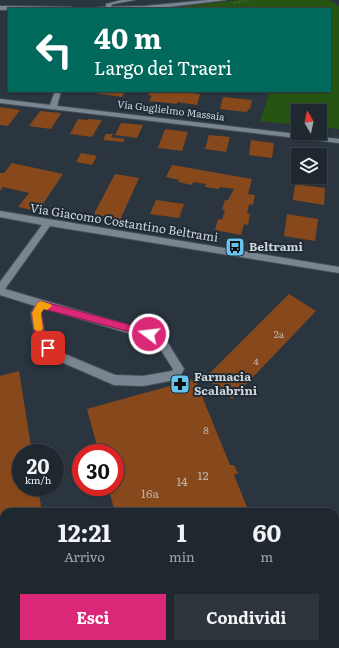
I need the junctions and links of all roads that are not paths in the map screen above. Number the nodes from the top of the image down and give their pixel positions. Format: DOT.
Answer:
graph roads {
  1 [pos="132,0"];
  2 [pos="223,0"];
  3 [pos="109,8"];
  4 [pos="145,8"];
  5 [pos="58,92"];
  6 [pos="0,101"];
  7 [pos="53,106"];
  8 [pos="339,141"];
  9 [pos="0,214"];
  10 [pos="48,224"];
  11 [pos="339,270"];
  12 [pos="0,290"];
  13 [pos="41,304"];
  1 -- 3 [label="street"];
  2 -- 4 [label="street"];
  5 -- 7 [label="street"];
  6 -- 7 [label="street, Via Guglielmo Massaia"];
  7 -- 8 [label="street, Via Guglielmo Massaia"];
  9 -- 10 [label="street, Via Giacomo Costantino Beltrami"];
  10 -- 11 [label="street, Via Giacomo Costantino Beltrami"];
  10 -- 12 [label="street"];
  12 -- 13 [label="street"];
  13 -- 13 [label="street"];
}
